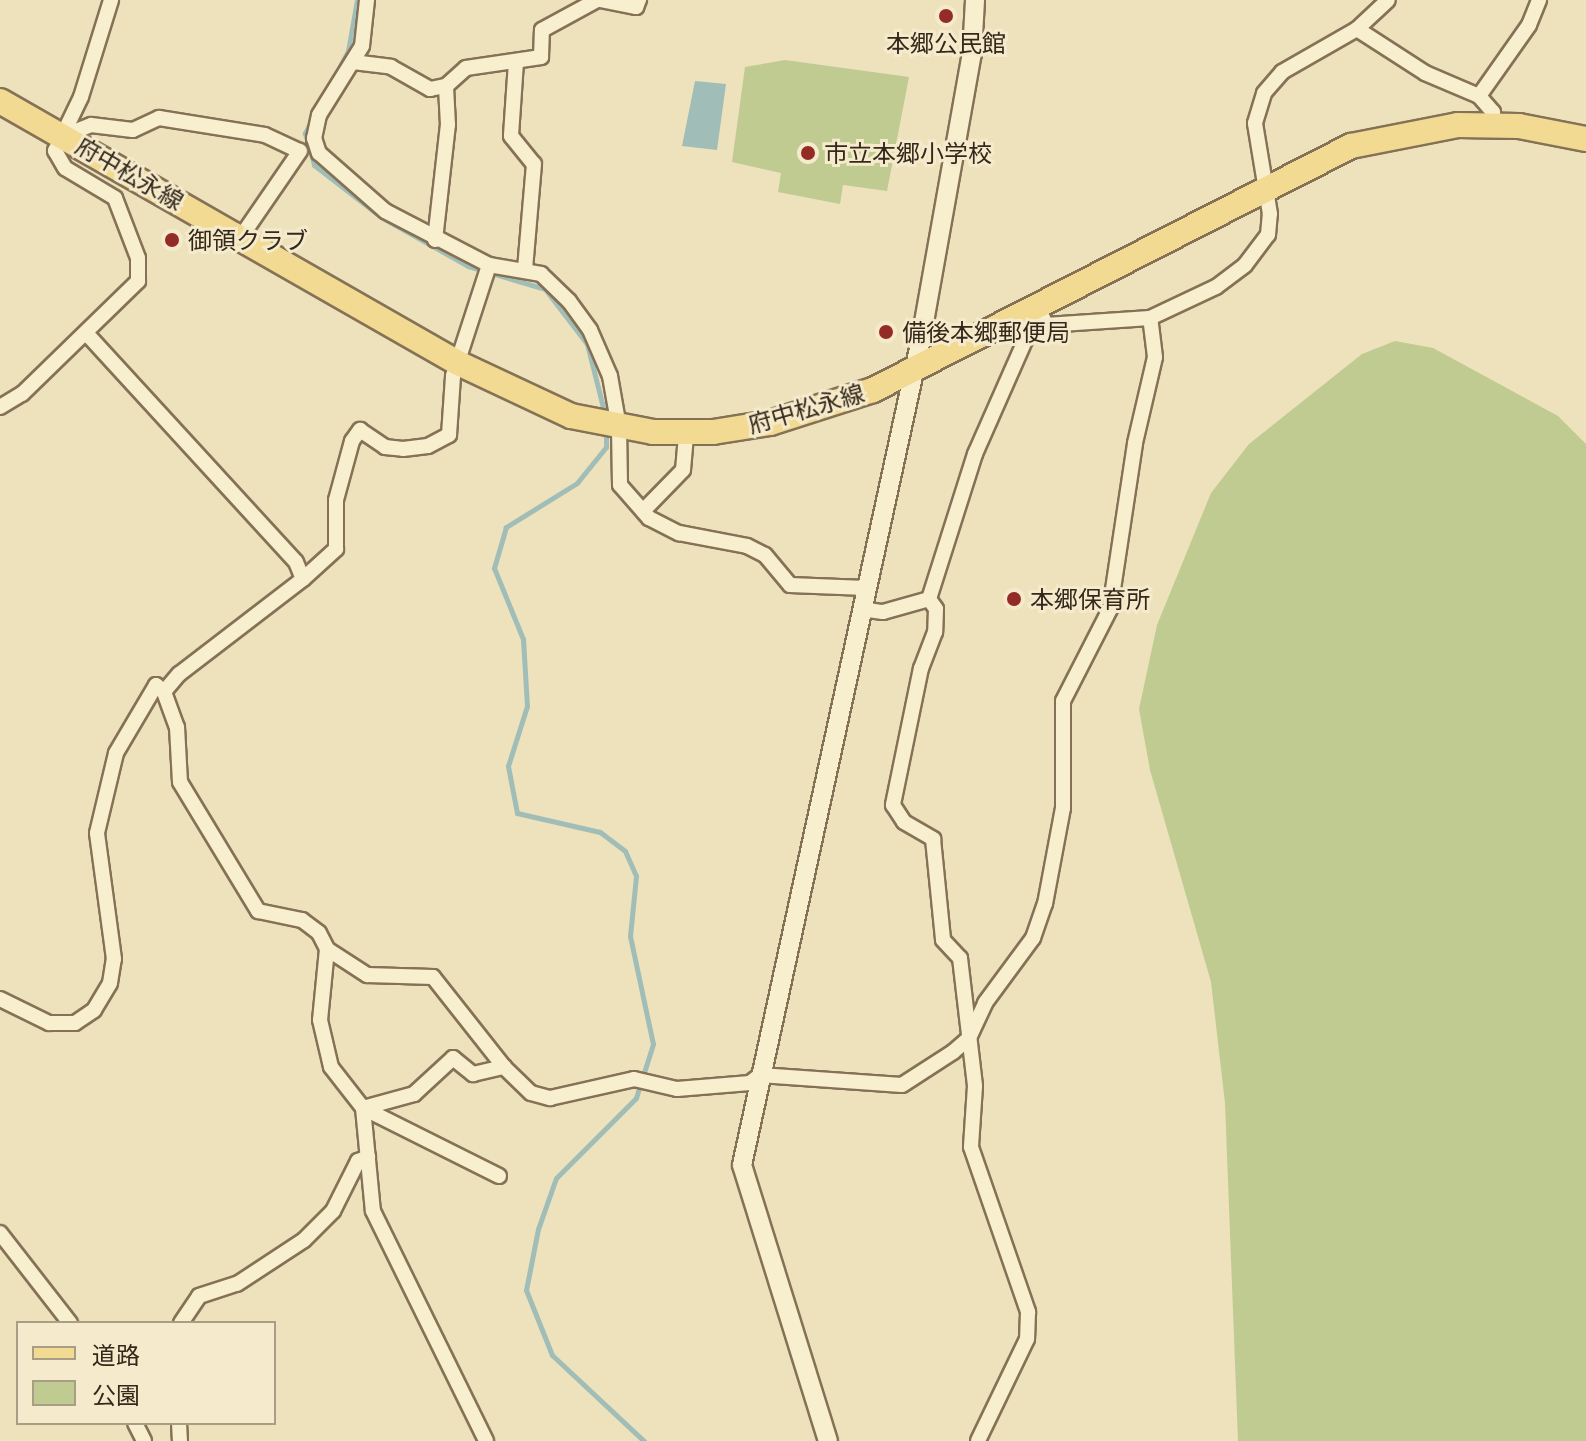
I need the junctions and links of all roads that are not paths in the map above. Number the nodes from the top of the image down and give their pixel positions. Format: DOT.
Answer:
graph roads {
  1 [pos="111,0"];
  2 [pos="367,0"];
  3 [pos="599,0"];
  4 [pos="639,0"];
  5 [pos="975,0"];
  6 [pos="1388,0"];
  7 [pos="1539,0"];
  8 [pos="1357,29"];
  9 [pos="353,62"];
  10 [pos="516,62"];
  11 [pos="446,86"];
  12 [pos="1479,96"];
  13 [pos="0,101"];
  14 [pos="1494,126"];
  15 [pos="66,135"];
  16 [pos="1586,139"];
  17 [pos="308,149"];
  18 [pos="1266,185"];
  19 [pos="241,237"];
  20 [pos="435,240"];
  21 [pos="489,265"];
  22 [pos="525,269"];
  23 [pos="1042,315"];
  24 [pos="1150,318"];
  25 [pos="87,334"];
  26 [pos="458,363"];
  27 [pos="911,374"];
  28 [pos="0,407"];
  29 [pos="619,427"];
  30 [pos="686,432"];
  31 [pos="643,511"];
  32 [pos="303,579"];
  33 [pos="866,588"];
  34 [pos="929,599"];
  35 [pos="861,609"];
  36 [pos="164,692"];
  37 [pos="327,949"];
  38 [pos="0,999"];
  39 [pos="969,1038"];
  40 [pos="504,1067"];
  41 [pos="760,1075"];
  42 [pos="363,1108"];
  43 [pos="368,1157"];
  44 [pos="499,1176"];
  45 [pos="0,1233"];
  46 [pos="68,1321"];
  47 [pos="182,1321"];
  48 [pos="486,1441"];
  49 [pos="828,1441"];
  50 [pos="978,1441"];
  1 -- 15 [label="street"];
  2 -- 9 [label="street"];
  3 -- 4 [label="street"];
  3 -- 10 [label="street"];
  5 -- 27 [label="street"];
  6 -- 8 [label="street"];
  7 -- 12 [label="street"];
  8 -- 12 [label="street"];
  8 -- 18 [label="street"];
  9 -- 11 [label="street"];
  9 -- 17 [label="street"];
  10 -- 11 [label="street"];
  10 -- 22 [label="street"];
  11 -- 20 [label="street"];
  12 -- 14 [label="street"];
  13 -- 15 [label="main road, 府中松永線"];
  14 -- 16 [label="main road, 府中松永線"];
  14 -- 18 [label="main road, 府中松永線"];
  15 -- 17 [label="street"];
  15 -- 19 [label="main road, 府中松永線"];
  15 -- 25 [label="street"];
  17 -- 19 [label="street"];
  17 -- 20 [label="street"];
  18 -- 23 [label="main road, 府中松永線"];
  18 -- 24 [label="street"];
  19 -- 26 [label="main road, 府中松永線"];
  20 -- 21 [label="street"];
  21 -- 22 [label="street"];
  21 -- 26 [label="street"];
  22 -- 29 [label="street"];
  23 -- 24 [label="street"];
  23 -- 27 [label="main road, 府中松永線"];
  23 -- 34 [label="street"];
  24 -- 39 [label="street"];
  25 -- 28 [label="street"];
  25 -- 32 [label="street"];
  26 -- 29 [label="main road, 府中松永線"];
  26 -- 32 [label="street"];
  27 -- 30 [label="main road, 府中松永線"];
  27 -- 33 [label="street"];
  29 -- 30 [label="main road, 府中松永線"];
  29 -- 31 [label="street"];
  30 -- 31 [label="street"];
  31 -- 33 [label="street"];
  32 -- 36 [label="street"];
  33 -- 35 [label="street"];
  34 -- 35 [label="street"];
  34 -- 39 [label="street"];
  35 -- 41 [label="street"];
  36 -- 37 [label="street"];
  36 -- 38 [label="street"];
  37 -- 40 [label="street"];
  37 -- 42 [label="street"];
  39 -- 41 [label="street"];
  39 -- 50 [label="street"];
  40 -- 41 [label="street"];
  40 -- 42 [label="street"];
  41 -- 49 [label="street"];
  42 -- 43 [label="street"];
  42 -- 44 [label="street"];
  43 -- 47 [label="street"];
  43 -- 48 [label="street"];
  45 -- 46 [label="street"];
}
